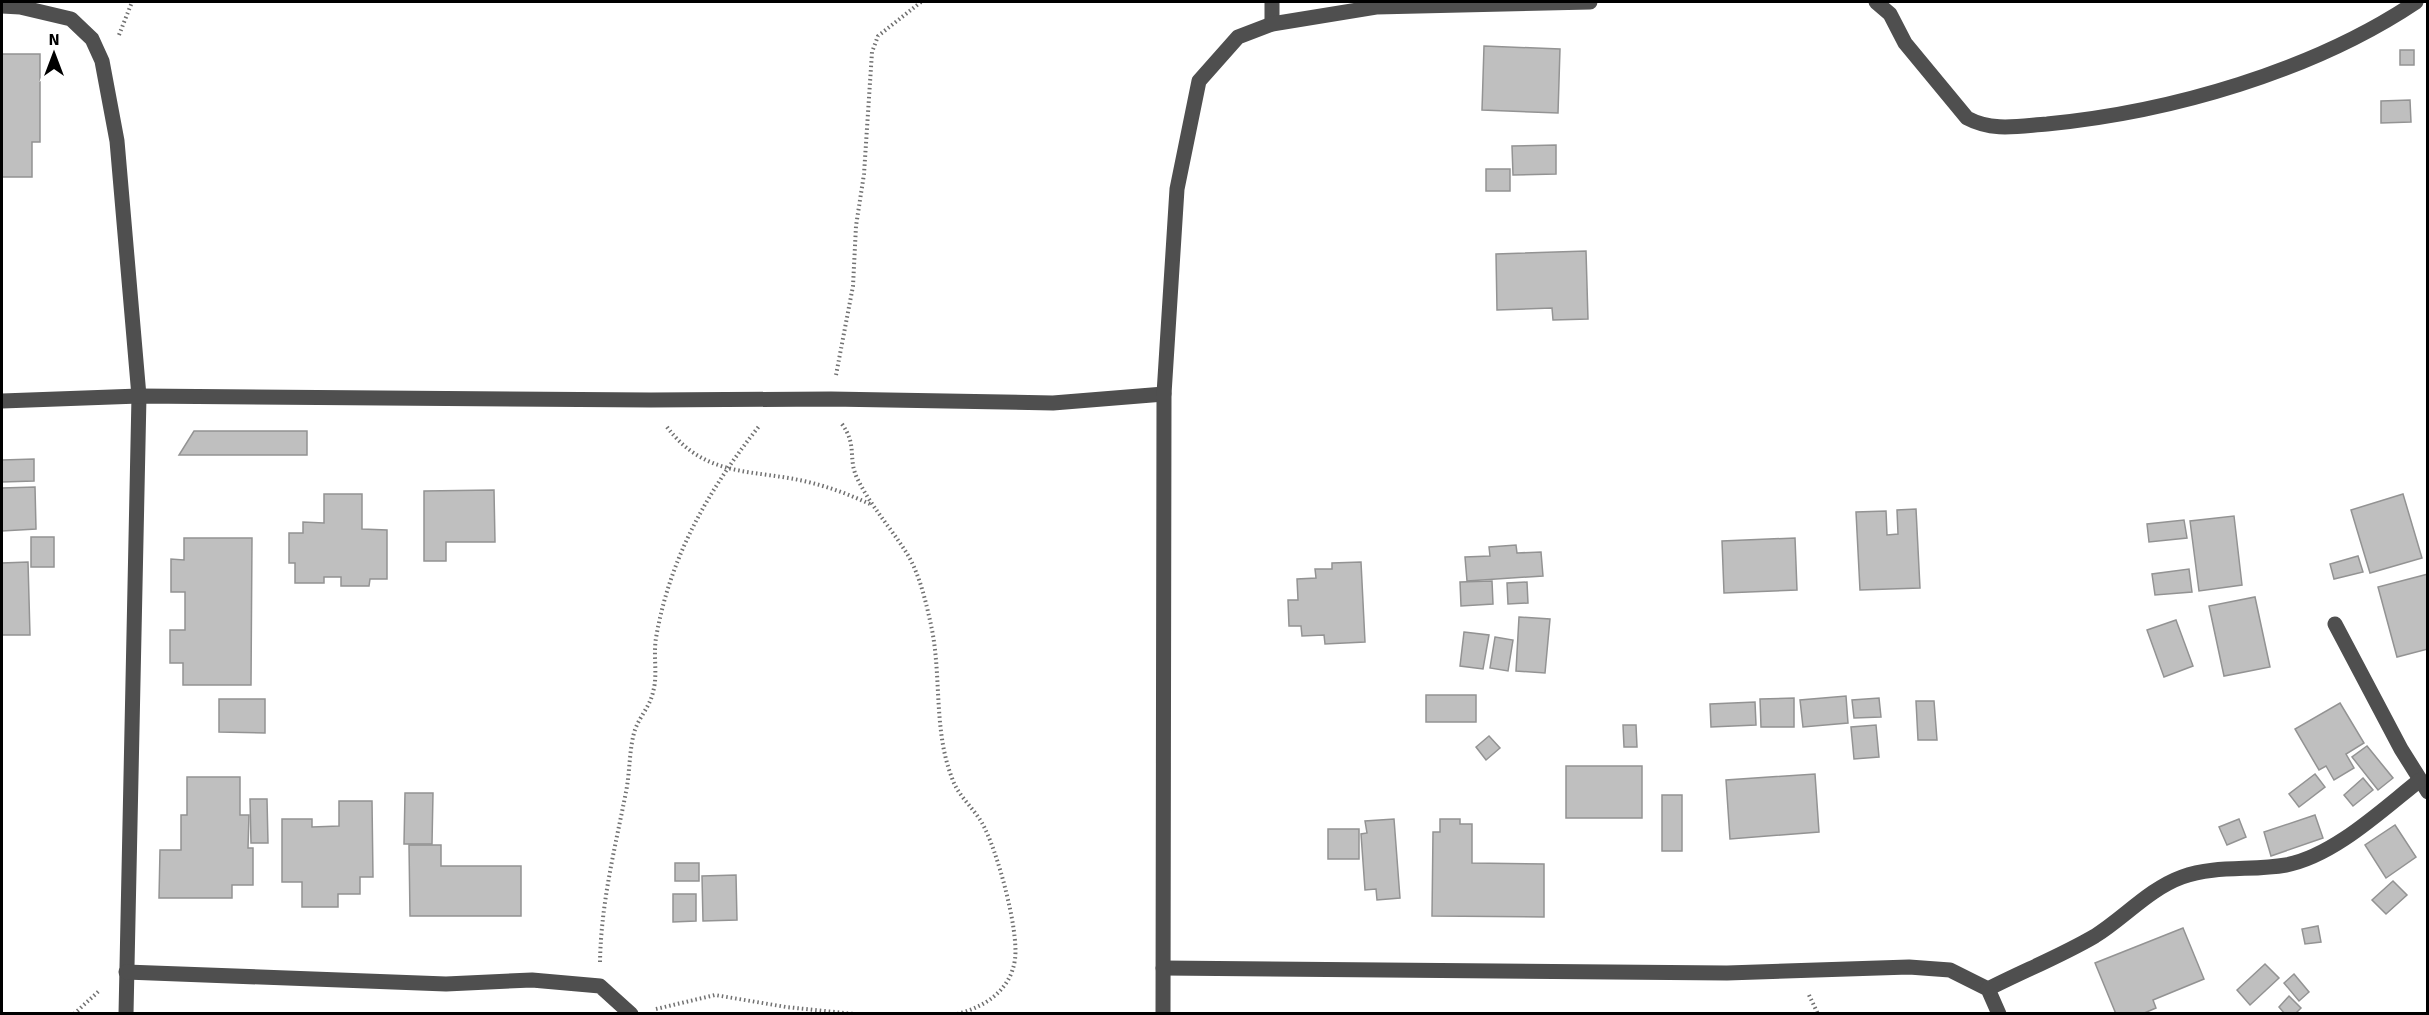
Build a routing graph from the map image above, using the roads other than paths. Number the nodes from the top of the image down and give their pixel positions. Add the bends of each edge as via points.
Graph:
1 (1272, 2) edge
2 (1590, 2) edge
3 (1876, 2) edge
4 (2416, 2) edge
5 (2, 6) edge
6 (1272, 24) junction
7 (1164, 394) junction
8 (139, 396) junction
9 (2, 401) edge
10 (2336, 624) dead end
11 (2424, 786) edge
12 (1163, 968) junction
13 (126, 972) junction
14 (1988, 989) junction
15 (126, 1014) edge
16 (631, 1014) edge
17 (1163, 1014) edge
18 (1999, 1014) edge

1 - 6 street
2 - 6 street via 1376,7
3 - 4 street via 1890,14 1905,43 1967,118 2002,128 2079,121 2187,99 2280,70 2387,21
5 - 8 street via 71,19 92,39 102,61 117,141
6 - 7 street via 1238,37 1199,81 1178,189
7 - 8 street via 1053,404 831,399
7 - 12 street
8 - 9 street
8 - 13 street
10 - 11 street
11 - 14 street via 2304,860 2181,877 2154,892 2096,936
12 - 14 street via 1727,973 1909,967 1950,970
12 - 17 street
13 - 15 street
13 - 16 street via 446,984 532,980 600,986
14 - 18 street

